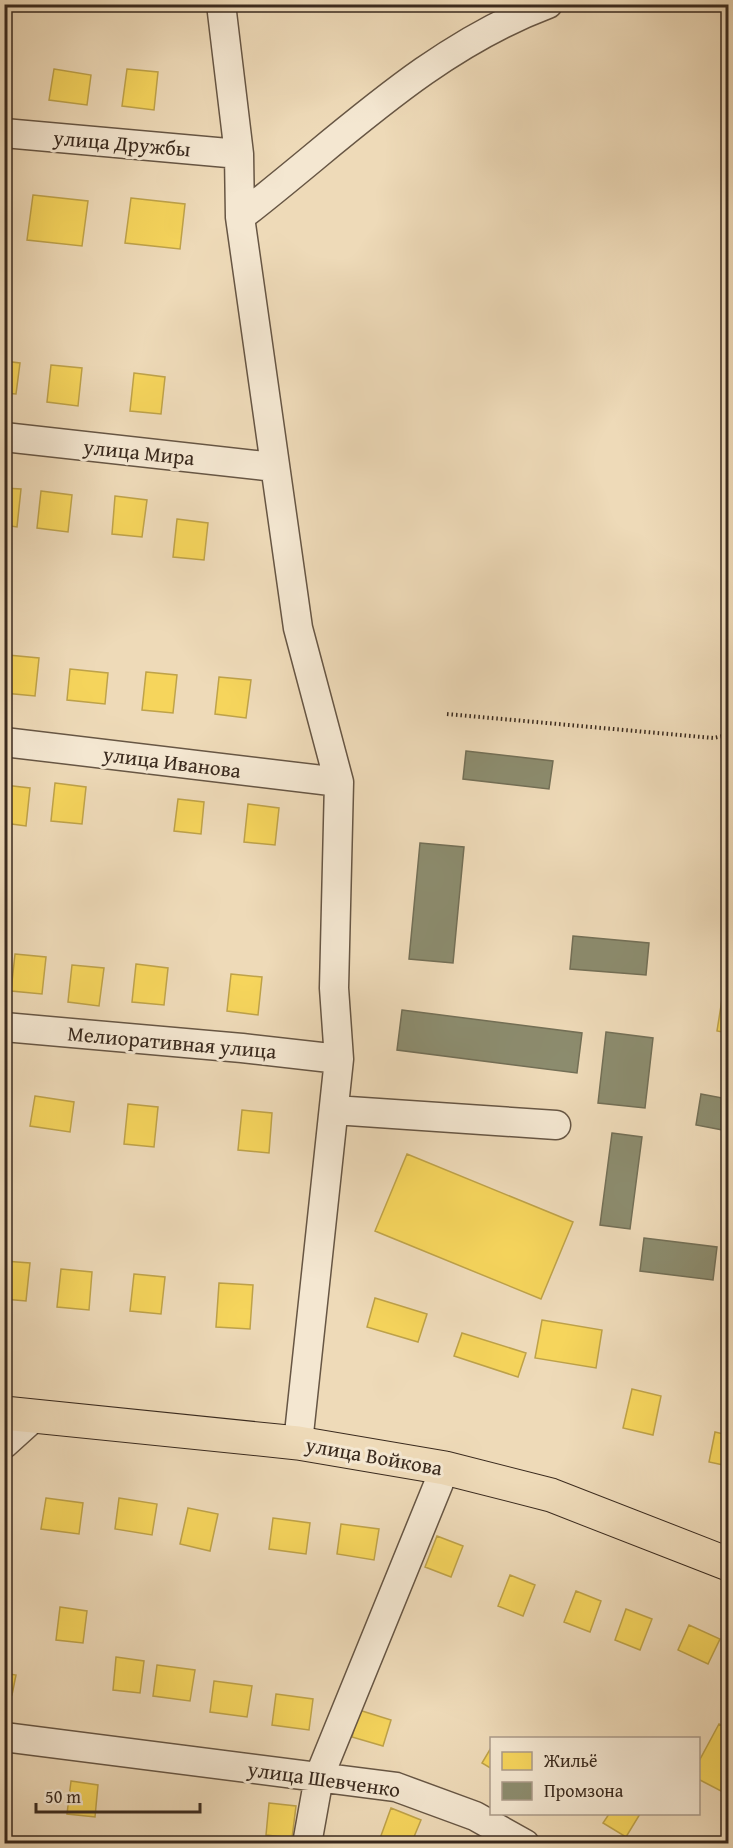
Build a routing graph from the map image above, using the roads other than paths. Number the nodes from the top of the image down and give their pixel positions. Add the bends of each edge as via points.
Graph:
1 (221, 4) edge
2 (548, 4) edge
3 (4, 133) edge
4 (238, 154) junction
5 (240, 217) junction
6 (4, 438) edge
7 (274, 467) junction
8 (4, 742) edge
9 (339, 782) junction
10 (4, 1027) edge
11 (339, 1059) junction
12 (334, 1110) junction
13 (556, 1125) dead end
14 (20, 1414) edge
15 (298, 1443) junction
16 (4, 1444) edge
17 (445, 1468) junction
18 (729, 1564) edge
19 (4, 1737) edge
20 (319, 1777) junction
21 (307, 1844) edge
22 (525, 1844) edge

1 - 4 street
2 - 5 street via 483,33 423,71
3 - 4 street, улица Дружбы
4 - 5 street
5 - 7 street
6 - 7 street, улица Мира
7 - 9 street via 298,628
8 - 9 street, улица Иванова
9 - 11 street via 334,988
10 - 11 street, Мелиоративная улица
11 - 12 street
12 - 13 street
12 - 15 street
14 - 15 main road, улица Войкова
14 - 16 street
15 - 17 main road, улица Войкова
17 - 18 main road, улица Войкова via 551,1495
17 - 20 street
19 - 20 street, улица Шевченко
20 - 21 street
20 - 22 street, улица Шевченко via 396,1787 474,1816

